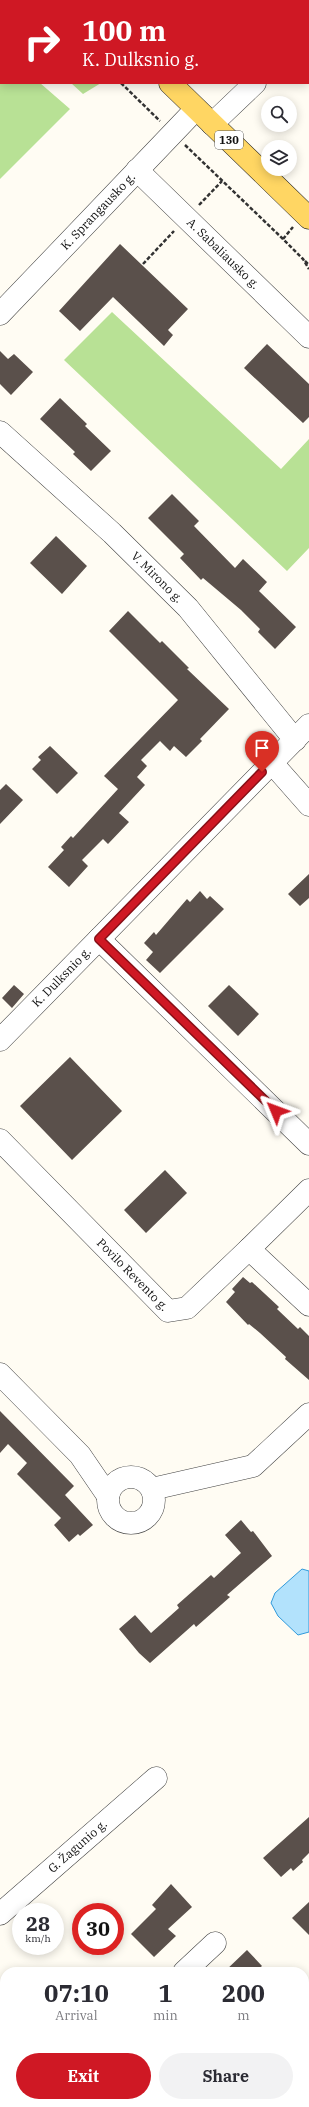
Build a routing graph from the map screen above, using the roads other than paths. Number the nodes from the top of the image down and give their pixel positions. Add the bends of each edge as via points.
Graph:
1 (171, 84) edge
2 (254, 84) edge
3 (196, 108) junction
4 (212, 124) junction
5 (137, 170) junction
6 (309, 218) edge
7 (0, 314) edge
8 (309, 337) edge
9 (0, 432) edge
10 (302, 733) edge
11 (272, 763) junction
12 (309, 805) edge
13 (99, 939) junction
14 (0, 1040) edge
15 (0, 1140) edge
16 (309, 1144) edge
17 (309, 1190) edge
18 (249, 1249) junction
19 (309, 1305) edge
20 (0, 1374) edge
21 (309, 1414) edge
22 (80, 1455) junction
23 (128, 1477) junction
24 (152, 1490) junction
25 (108, 1496) junction
26 (156, 1778) dead end
27 (0, 1914) edge
28 (215, 1943) dead end
29 (189, 1967) edge

1 - 3 main road, 130
2 - 4 street
3 - 4 main road, 130
3 - 5 street, K. Sprangausko g.
4 - 6 main road, 130
5 - 7 street, K. Sprangausko g.
5 - 8 street, A. Sabaliausko g.
9 - 10 street, V. Mirono g. via 112,533 188,608
10 - 11 street, K. Dulksnio g.
11 - 12 street
11 - 13 street, K. Dulksnio g.
13 - 14 street, K. Dulksnio g.
13 - 16 street
15 - 18 street, Povilo Revento g. via 168,1311 187,1308
17 - 18 street
18 - 19 street
20 - 22 street
21 - 24 street via 253,1466
22 - 23 street
22 - 25 street
23 - 24 street via 142,1479
23 - 25 street via 115,1484
24 - 25 street via 155,1504 152,1511 142,1521 135,1523 121,1521 115,1517 108,1504
26 - 27 street, G. Žagunio g.
28 - 29 street

